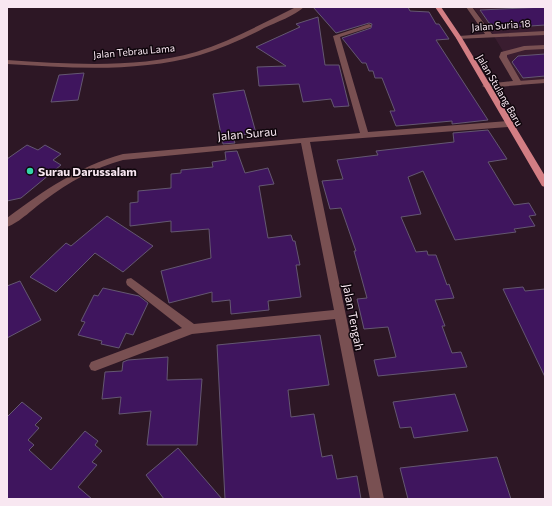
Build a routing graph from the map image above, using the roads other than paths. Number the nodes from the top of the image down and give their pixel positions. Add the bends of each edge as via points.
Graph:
1 (301, 7) edge
2 (438, 7) edge
3 (469, 7) edge
4 (368, 26) dead end
5 (545, 32) edge
6 (490, 36) junction
7 (459, 38) junction
8 (545, 47) edge
9 (7, 62) edge
10 (545, 81) edge
11 (518, 84) junction
12 (486, 86) junction
13 (508, 124) junction
14 (365, 135) junction
15 (305, 140) junction
16 (545, 184) edge
17 (7, 223) edge
18 (131, 282) dead end
19 (340, 314) junction
20 (192, 329) junction
21 (95, 366) dead end
22 (377, 499) edge

1 - 9 street, Jalan Tebrau Lama via 257,29 184,57 76,65
2 - 7 main road, Jalan Stulang Baru
3 - 6 street
4 - 14 street via 336,36
5 - 6 street, Jalan Suria 18
6 - 7 street, Jalan Suria 18
7 - 12 main road, Jalan Stulang Baru
8 - 11 street via 524,48 504,54 503,57
10 - 11 street
11 - 12 street
12 - 13 main road, Jalan Stulang Baru
13 - 14 street, Jalan Surau
13 - 16 main road, Jalan Stulang Baru
14 - 15 street, Jalan Surau
15 - 17 street, Jalan Surau via 130,157 100,163 66,180
15 - 19 street, Jalan Tengah
18 - 20 street
19 - 20 street
19 - 22 street, Jalan Tengah
20 - 21 street

